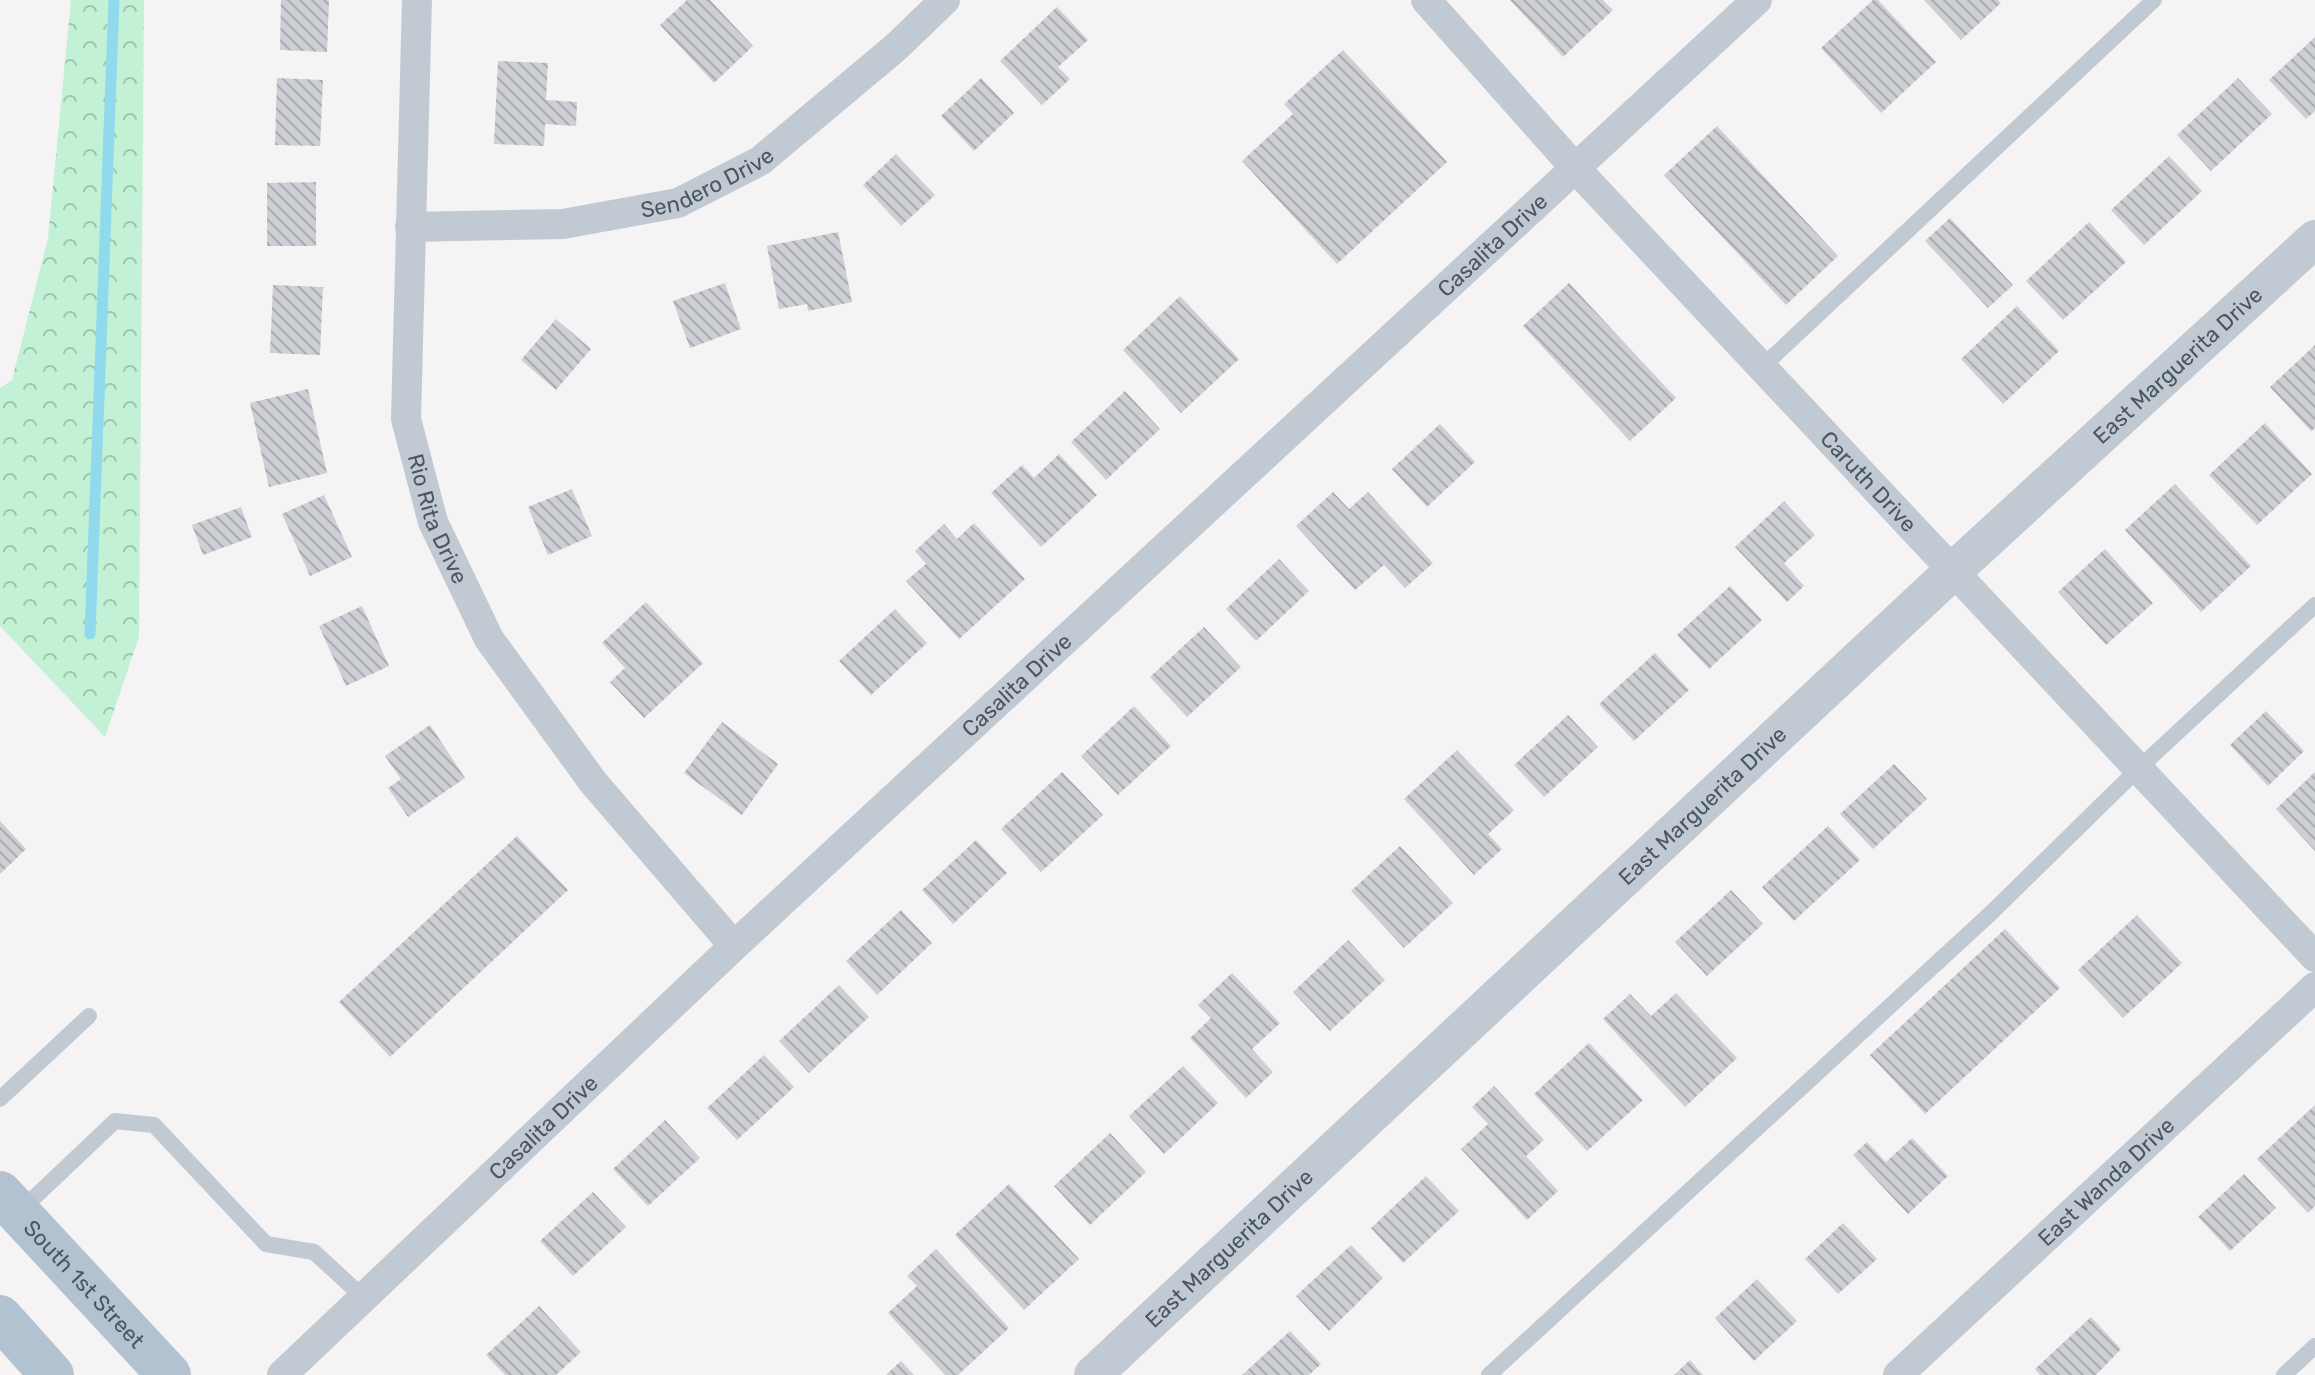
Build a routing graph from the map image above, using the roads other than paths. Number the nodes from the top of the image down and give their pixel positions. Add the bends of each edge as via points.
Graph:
1 (417, 0) edge
2 (945, 0) edge
3 (1426, 0) edge
4 (1757, 0) edge
5 (2154, 0) edge
6 (1576, 169) junction
7 (410, 227) junction
8 (2315, 239) edge
9 (1763, 366) junction
10 (1954, 570) junction
11 (2315, 605) edge
12 (2139, 768) junction
13 (734, 946) junction
14 (2315, 957) edge
15 (2315, 987) edge
16 (89, 1016) dead end
17 (0, 1099) edge
18 (9, 1203) edge
19 (364, 1298) junction
20 (0, 1317) edge
21 (2315, 1346) edge
22 (297, 1370) edge
23 (52, 1375) edge
24 (169, 1375) edge
25 (1093, 1375) edge
26 (1489, 1375) edge
27 (1898, 1375) edge
28 (2284, 1375) edge

1 - 7 street, Rio Rita Drive
2 - 7 street, Sendero Drive via 760,161 678,203 563,224
3 - 6 street, Caruth Drive
4 - 6 street, Casalita Drive
5 - 9 lane
6 - 9 street, Caruth Drive
6 - 13 street, Casalita Drive
7 - 13 street, Rio Rita Drive via 406,419 433,522 489,639 593,782
8 - 10 street, East Marguerita Drive
9 - 10 street, Caruth Drive
10 - 12 street, Caruth Drive
10 - 25 street, East Marguerita Drive
11 - 12 lane
12 - 14 street, Caruth Drive
12 - 26 lane via 1990,914
13 - 19 street, Casalita Drive
15 - 27 street, East Wanda Drive
16 - 17 lane
18 - 19 lane via 115,1121 154,1125 266,1244 314,1252
18 - 24 main road, South 1st Street
19 - 22 street, Casalita Drive
20 - 23 main road
21 - 28 lane

